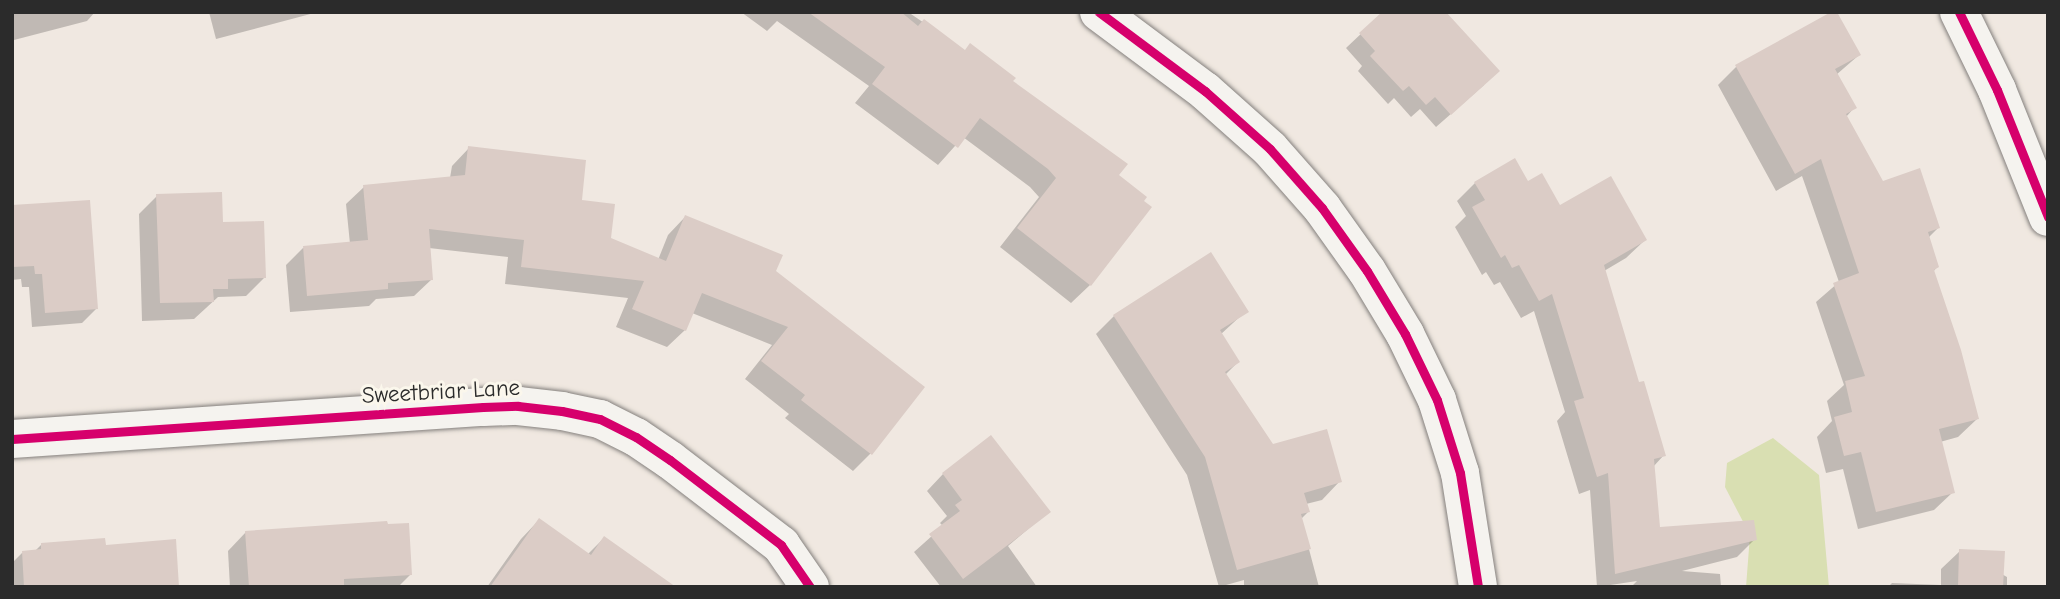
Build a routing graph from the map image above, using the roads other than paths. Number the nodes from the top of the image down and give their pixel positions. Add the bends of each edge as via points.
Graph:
1 (1099, 12) edge
2 (1959, 12) edge
3 (2048, 217) edge
4 (12, 439) edge
5 (810, 587) edge
6 (1478, 587) edge

1 - 6 street via 1205,91 1270,149 1322,208 1367,271 1437,400 1460,473
2 - 3 street via 1997,90
4 - 5 street, Sweetbriar Lane via 518,405 562,411 600,419 670,460 781,545

